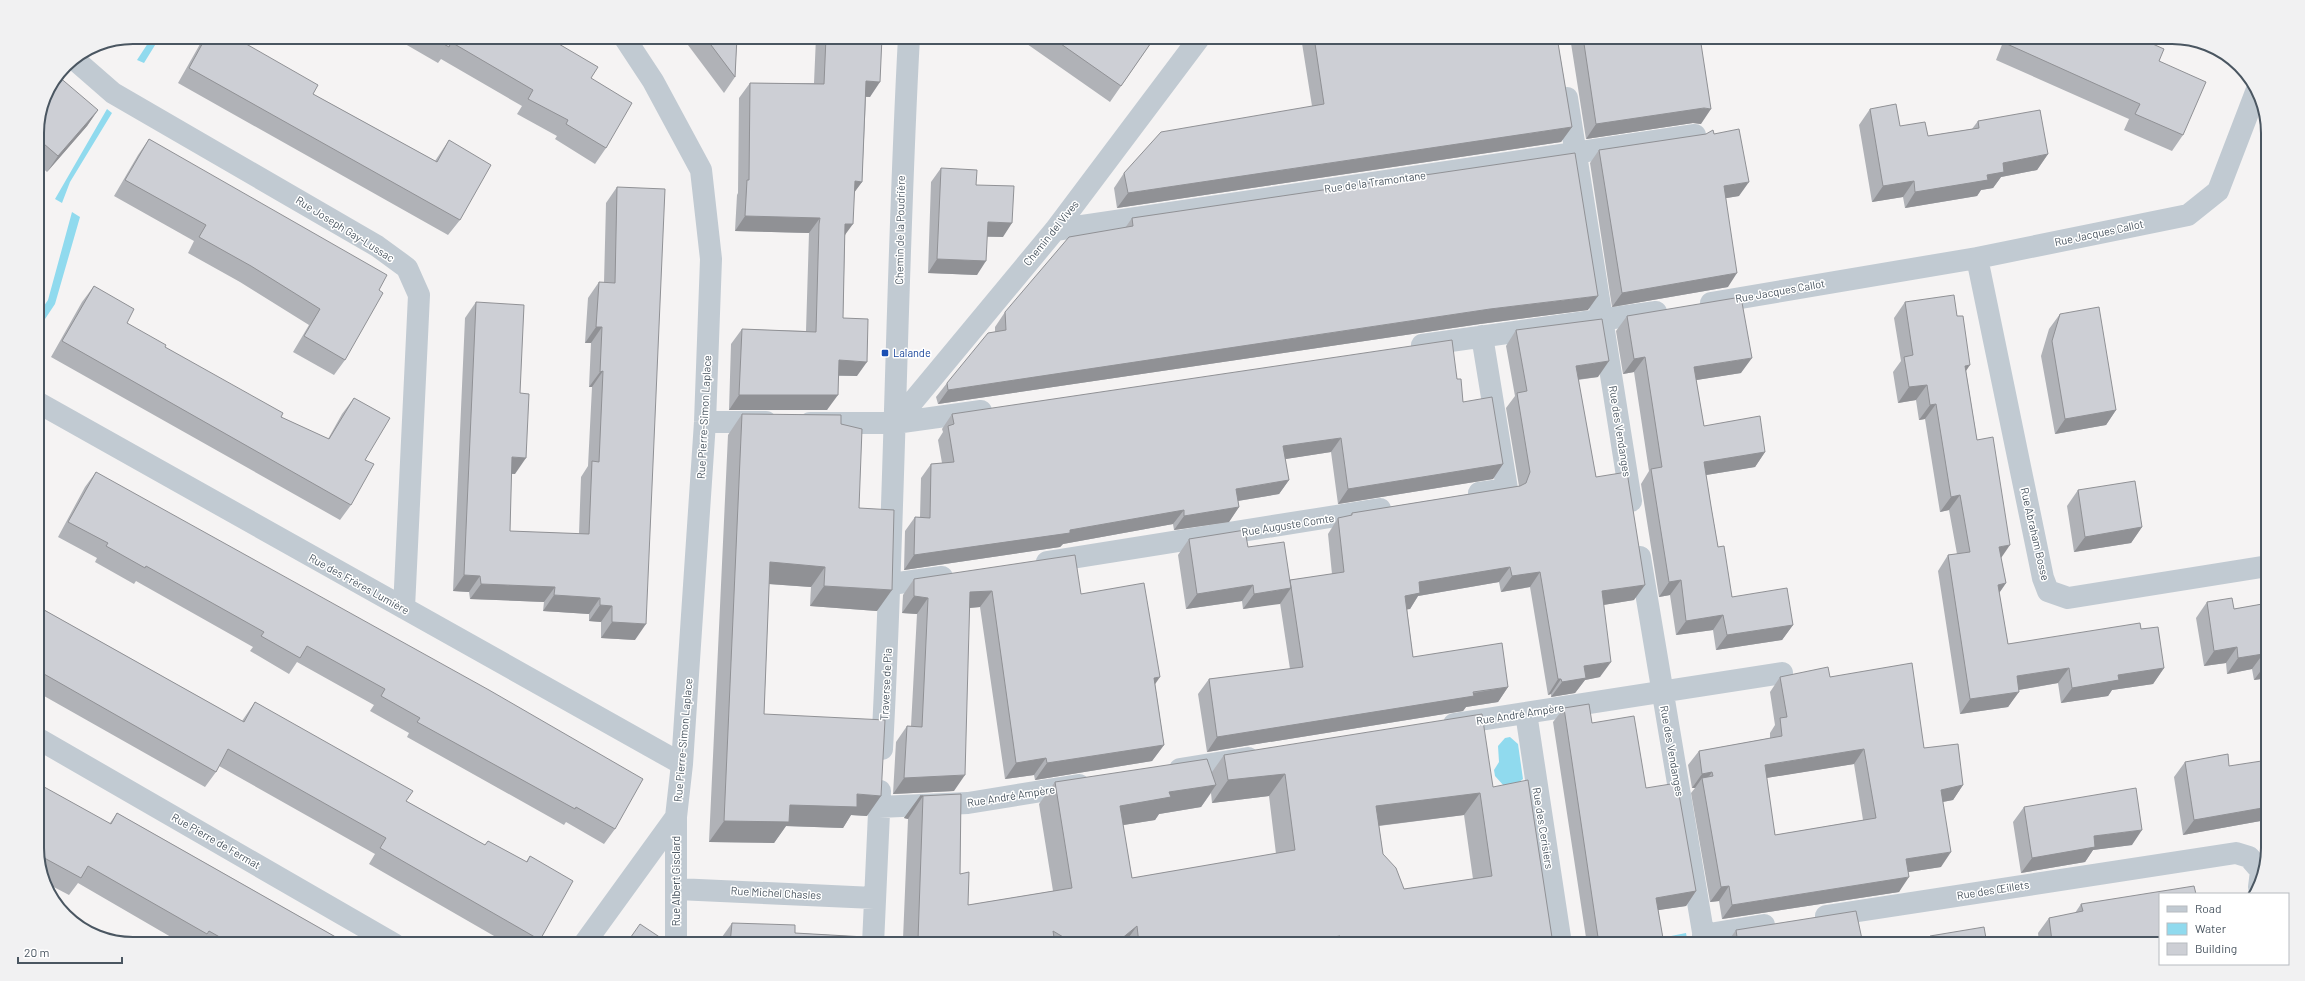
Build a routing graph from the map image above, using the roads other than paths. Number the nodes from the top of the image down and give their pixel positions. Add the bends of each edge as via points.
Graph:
1 (629, 44) edge
2 (909, 44) edge
3 (1195, 44) edge
4 (78, 63) edge
5 (1563, 75) edge
6 (2254, 98) edge
7 (1695, 135) edge
8 (1576, 152) junction
9 (1055, 230) junction
10 (1977, 258) junction
11 (1602, 321) junction
12 (1482, 336) junction
13 (1404, 348) edge
14 (44, 406) edge
15 (997, 408) edge
16 (705, 422) junction
17 (895, 423) junction
18 (1460, 496) edge
19 (1398, 507) edge
20 (1031, 564) edge
21 (2261, 567) edge
22 (961, 574) edge
23 (891, 584) junction
24 (404, 608) junction
25 (1782, 673) dead end
26 (1661, 692) junction
27 (1526, 713) junction
28 (1432, 728) edge
29 (44, 742) edge
30 (1267, 755) edge
31 (682, 764) junction
32 (1157, 773) edge
33 (1102, 782) edge
34 (879, 807) junction
35 (676, 817) junction
36 (2258, 868) edge
37 (677, 889) junction
38 (874, 898) junction
39 (1805, 919) edge
40 (1782, 923) edge
41 (382, 937) edge
42 (589, 937) edge
43 (676, 937) edge
44 (873, 937) edge
45 (1560, 937) edge
46 (1704, 937) edge
47 (1714, 937) edge

1 - 16 street, Rue Pierre-Simon Laplace via 653,81 701,170 711,258
2 - 17 street, Chemin de la Poudrière
3 - 9 street, Chemin del Vives
4 - 24 street, Rue Joseph Gay-Lussac via 114,93 377,246 408,268 420,294
5 - 8 street, Rue des Vendanges
6 - 10 street, Rue Jacques Callot via 2218,191 2188,215
7 - 8 street, Rue de la Tramontane
8 - 9 street, Rue de la Tramontane
8 - 11 street, Rue des Vendanges
9 - 17 street, Chemin del Vives
10 - 11 street, Rue Jacques Callot
10 - 21 street, Rue Abraham Bosse via 2043,578 2048,591 2068,598
11 - 12 street, Rue Jacques Callot
11 - 26 street, Rue des Vendanges
12 - 13 street, Rue Jacques Callot
12 - 18 street via 1507,489
14 - 24 street, Rue des Frères Lumière
15 - 17 street
16 - 17 street
16 - 31 street, Rue Pierre-Simon Laplace
17 - 23 street, Traverse de Pia
19 - 20 street, Rue Auguste Comte
22 - 23 street
23 - 34 street, Traverse de Pia
24 - 31 street, Rue des Frères Lumière
25 - 26 street, Rue André Ampère
26 - 27 street, Rue André Ampère
26 - 46 street, Rue des Vendanges
27 - 28 street, Rue André Ampère
27 - 45 street, Rue des Cerisiers
29 - 41 street, Rue Pierre de Fermat
30 - 32 street
31 - 35 street, Rue Pierre-Simon Laplace
33 - 34 street, Rue André Ampère via 968,803
34 - 38 street, Traverse de Pia
35 - 37 street, Rue Albert Gisclard
35 - 42 street
36 - 39 street, Rue des Œillets via 2249,857 2236,853
37 - 38 street, Rue Michel Chasles
37 - 43 street, Rue Albert Gisclard
38 - 44 street, Traverse de Pia
40 - 47 street

